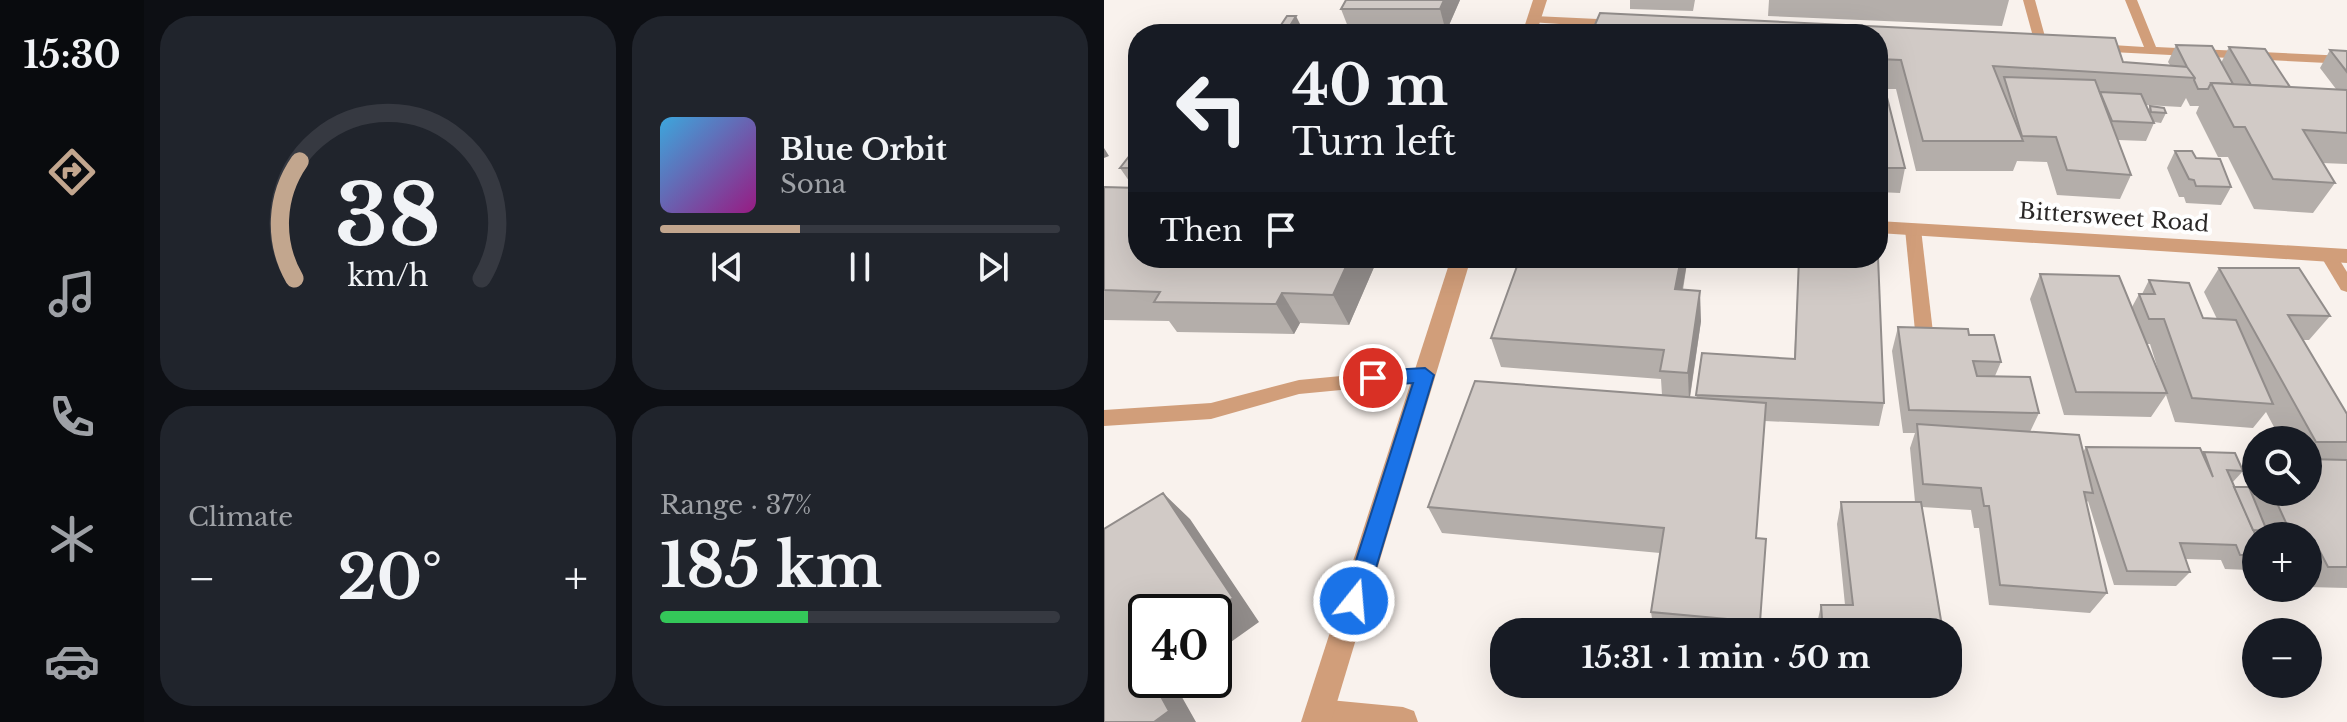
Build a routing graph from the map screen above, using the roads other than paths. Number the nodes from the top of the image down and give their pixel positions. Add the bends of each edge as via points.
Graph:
1 (1540, 0) edge
2 (2029, 0) edge
3 (2131, 0) edge
4 (1533, 24) edge
5 (2026, 43) edge
6 (2041, 44) junction
7 (2055, 45) edge
8 (2084, 47) edge
9 (2152, 52) junction
10 (2347, 60) edge
11 (1888, 228) edge
12 (1913, 229) junction
13 (2338, 255) edge
14 (1458, 268) edge
15 (2347, 286) edge
16 (1925, 341) edge
17 (1425, 375) junction
18 (1104, 418) edge
19 (1318, 718) edge
20 (1403, 722) edge

1 - 4 street
2 - 6 lane
3 - 9 lane
5 - 6 lane
6 - 7 lane
8 - 9 lane via 2115,55
9 - 10 lane
11 - 12 street, Bittersweet Road
12 - 13 street, Bittersweet Road
12 - 16 lane
13 - 15 lane
14 - 17 street
17 - 18 lane via 1299,387 1211,411
17 - 19 street
19 - 20 street

